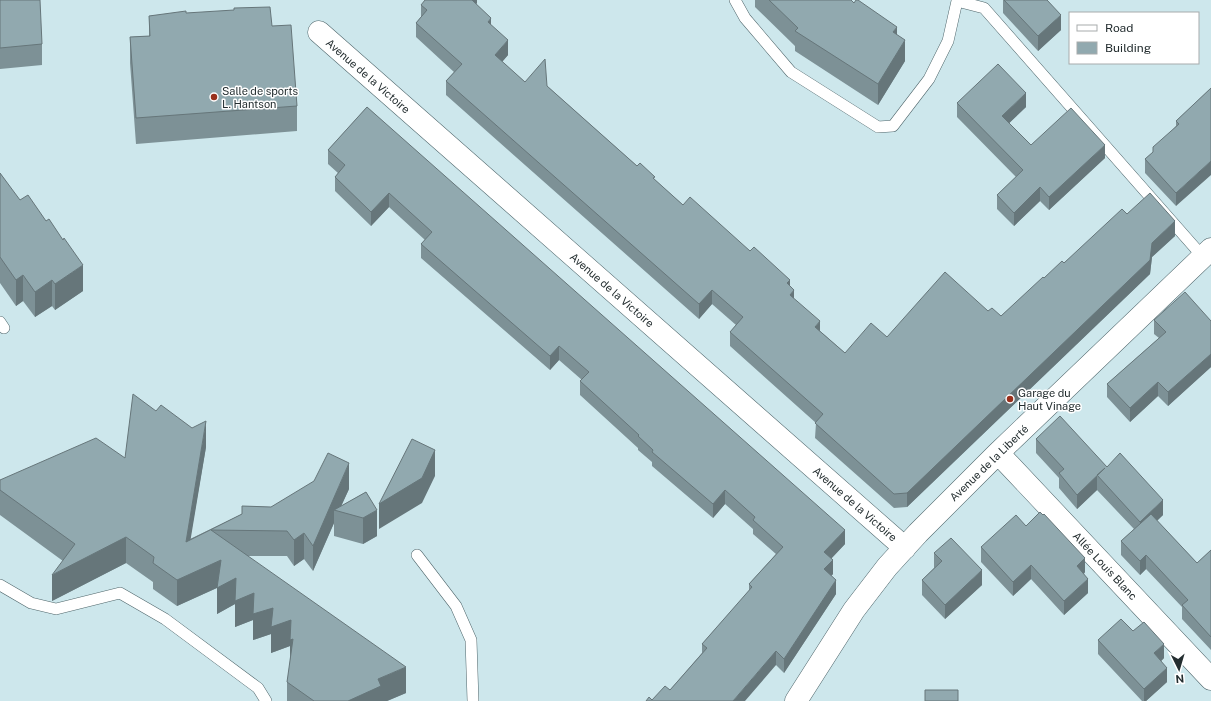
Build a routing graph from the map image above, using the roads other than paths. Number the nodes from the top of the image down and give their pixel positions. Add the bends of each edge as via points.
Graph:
1 (736, 0) edge
2 (319, 32) dead end
3 (1207, 253) edge
4 (998, 453) junction
5 (905, 548) junction
6 (416, 555) dead end
7 (0, 585) edge
8 (1211, 679) edge
9 (266, 701) edge
10 (473, 701) edge
11 (796, 701) edge

1 - 3 lane via 745,18 791,72 878,127 893,126 930,79 948,41 958,1 984,8
2 - 5 street, Avenue de la Victoire
3 - 4 street, Avenue de la Liberté
4 - 5 street, Avenue de la Liberté
4 - 8 street, Allée Louis Blanc
5 - 11 street, Avenue de la Liberté via 854,610
6 - 10 lane via 456,606 471,640
7 - 9 lane via 31,603 56,608 120,593 165,619 258,688

